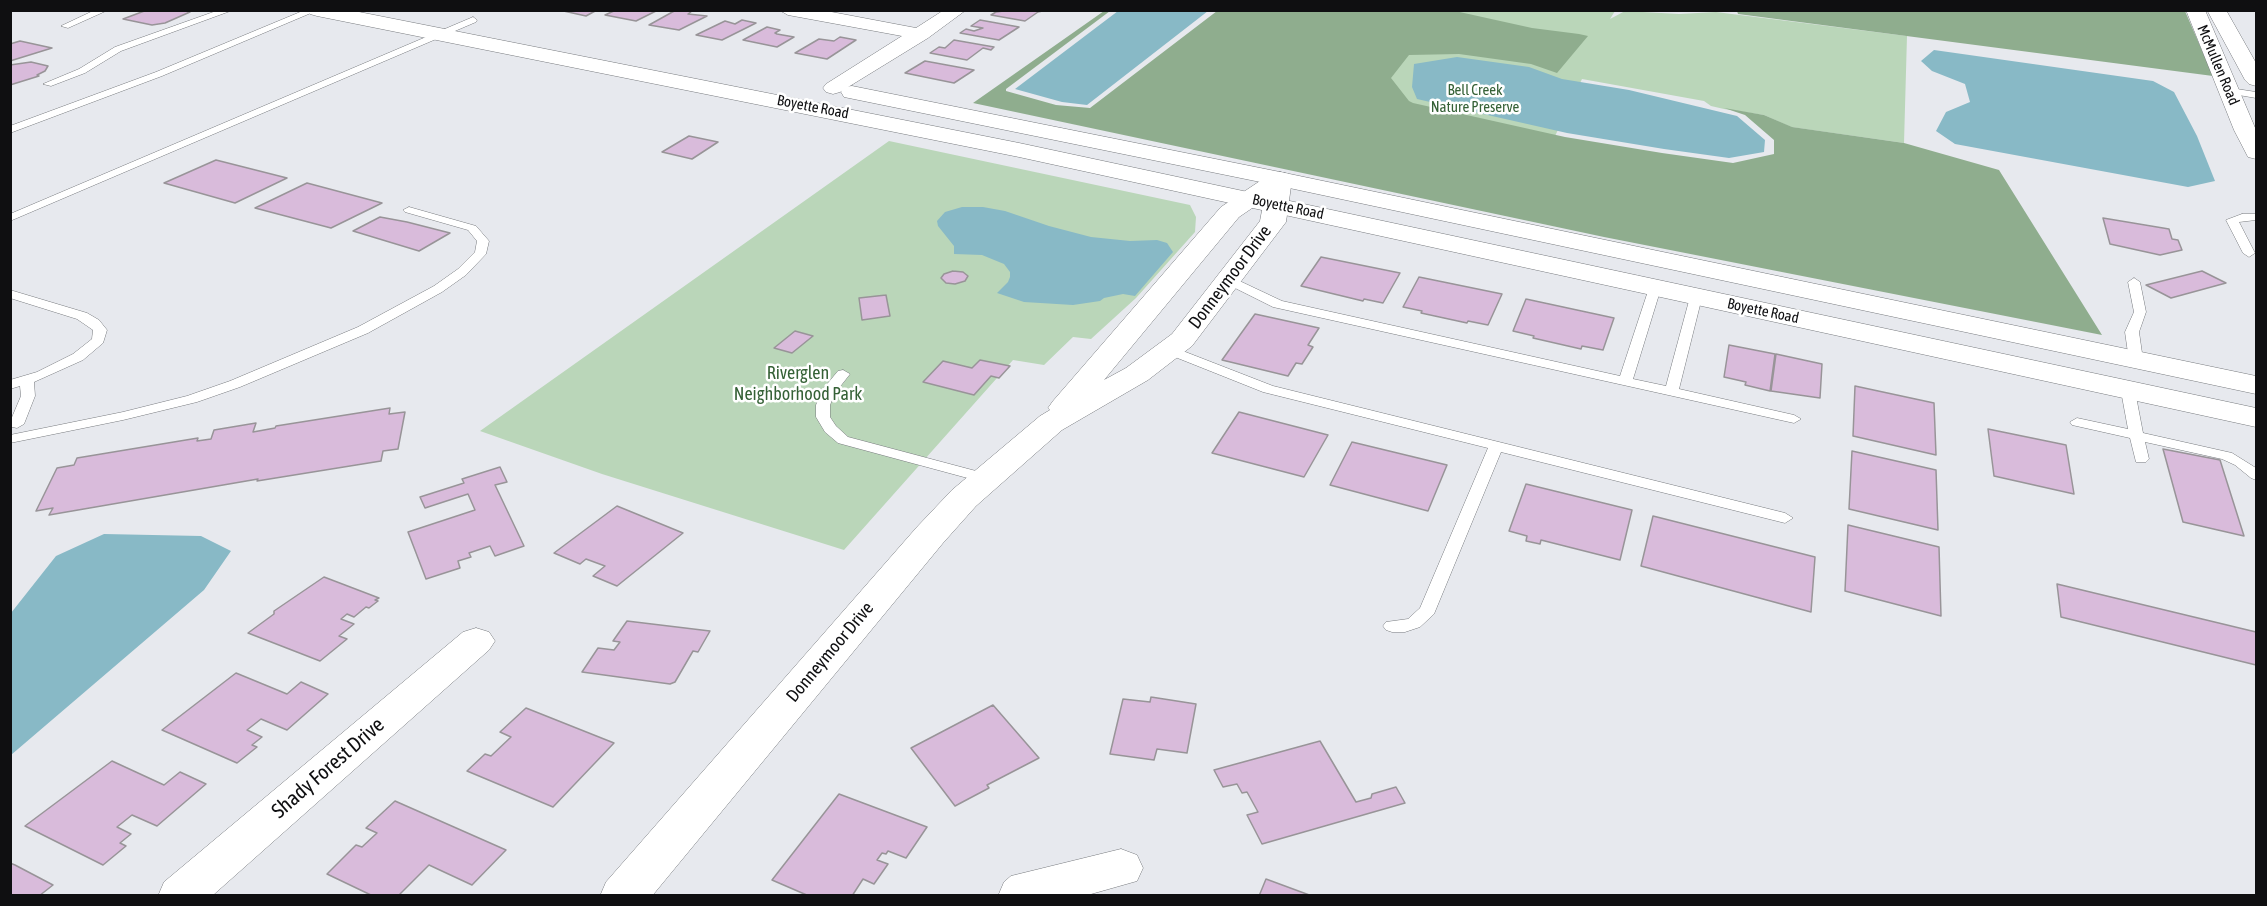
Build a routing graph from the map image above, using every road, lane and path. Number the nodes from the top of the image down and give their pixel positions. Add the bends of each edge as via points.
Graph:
1 (104, 10) edge
2 (229, 10) edge
3 (315, 10) edge
4 (788, 10) edge
5 (957, 10) edge
6 (2194, 10) edge
7 (2216, 10) edge
8 (441, 24) junction
9 (496, 25) dead end
10 (65, 26) dead end
11 (921, 34) junction
12 (661, 56) dead end
13 (707, 65) dead end
14 (2256, 80) edge
15 (48, 84) dead end
16 (810, 84) dead end
17 (833, 88) junction
18 (2230, 91) junction
19 (2256, 95) edge
20 (10, 130) edge
21 (2256, 152) edge
22 (1268, 194) junction
23 (409, 210) dead end
24 (2256, 217) edge
25 (10, 218) edge
26 (2248, 253) dead end
27 (1228, 280) junction
28 (2133, 282) dead end
29 (1655, 288) junction
30 (10, 294) edge
31 (1696, 297) junction
32 (1170, 350) junction
33 (2136, 360) junction
34 (843, 374) dead end
35 (27, 381) junction
36 (1625, 381) junction
37 (10, 385) edge
38 (2256, 385) edge
39 (1672, 391) junction
40 (2128, 391) junction
41 (2256, 418) edge
42 (1794, 419) dead end
43 (2077, 422) dead end
44 (1051, 423) junction
45 (17, 424) dead end
46 (2136, 435) junction
47 (10, 439) edge
48 (1496, 446) junction
49 (2141, 459) dead end
50 (2256, 475) edge
51 (986, 478) junction
52 (1785, 518) dead end
53 (1392, 626) dead end
54 (476, 641) dead end
55 (1121, 868) dead end
56 (180, 896) edge
57 (623, 896) edge
58 (1020, 896) edge

1 - 10 lane
2 - 15 lane via 111,52 82,71
3 - 8 main road, Boyette Road
3 - 20 lane
4 - 11 street
5 - 11 street
6 - 18 main road, McMullen Road
7 - 14 main road, McMullen Road
8 - 9 main road, Boyette Road via 473,20
8 - 22 main road, Boyette Road via 812,107
8 - 25 lane
11 - 17 street
12 - 13 main road
16 - 17 main road, Boyette Road
17 - 22 main road, Boyette Road
18 - 19 lane
18 - 21 main road, McMullen Road
22 - 27 main road, Donneymoor Drive via 1273,222
22 - 29 main road, Boyette Road
22 - 33 main road, Boyette Road
22 - 44 main road, Donneymoor Drive via 1230,212
23 - 47 lane via 472,228 483,241 480,254 438,289 363,330 235,384 123,416
24 - 26 lane via 2232,220
27 - 32 main road, Donneymoor Drive via 1199,320
27 - 36 lane via 1278,304
28 - 33 lane via 2140,312 2132,332
29 - 31 main road, Boyette Road
29 - 36 lane
30 - 35 lane via 82,316 100,330 98,340 87,350
31 - 39 lane
31 - 40 main road, Boyette Road
32 - 44 main road, Donneymoor Drive via 1137,374
32 - 48 lane via 1268,389
33 - 38 main road, Boyette Road
34 - 51 lane via 823,405 830,429 843,440
35 - 37 lane
35 - 45 lane via 28,396
36 - 39 lane
39 - 42 lane
40 - 41 main road, Boyette Road
40 - 46 lane
43 - 46 lane
44 - 51 main road, Donneymoor Drive
46 - 49 lane
46 - 50 lane via 2227,456
48 - 52 lane
48 - 53 lane via 1428,610 1414,623
51 - 57 main road, Donneymoor Drive via 930,535
54 - 56 street, Shady Forest Drive
55 - 58 street via 1027,890

